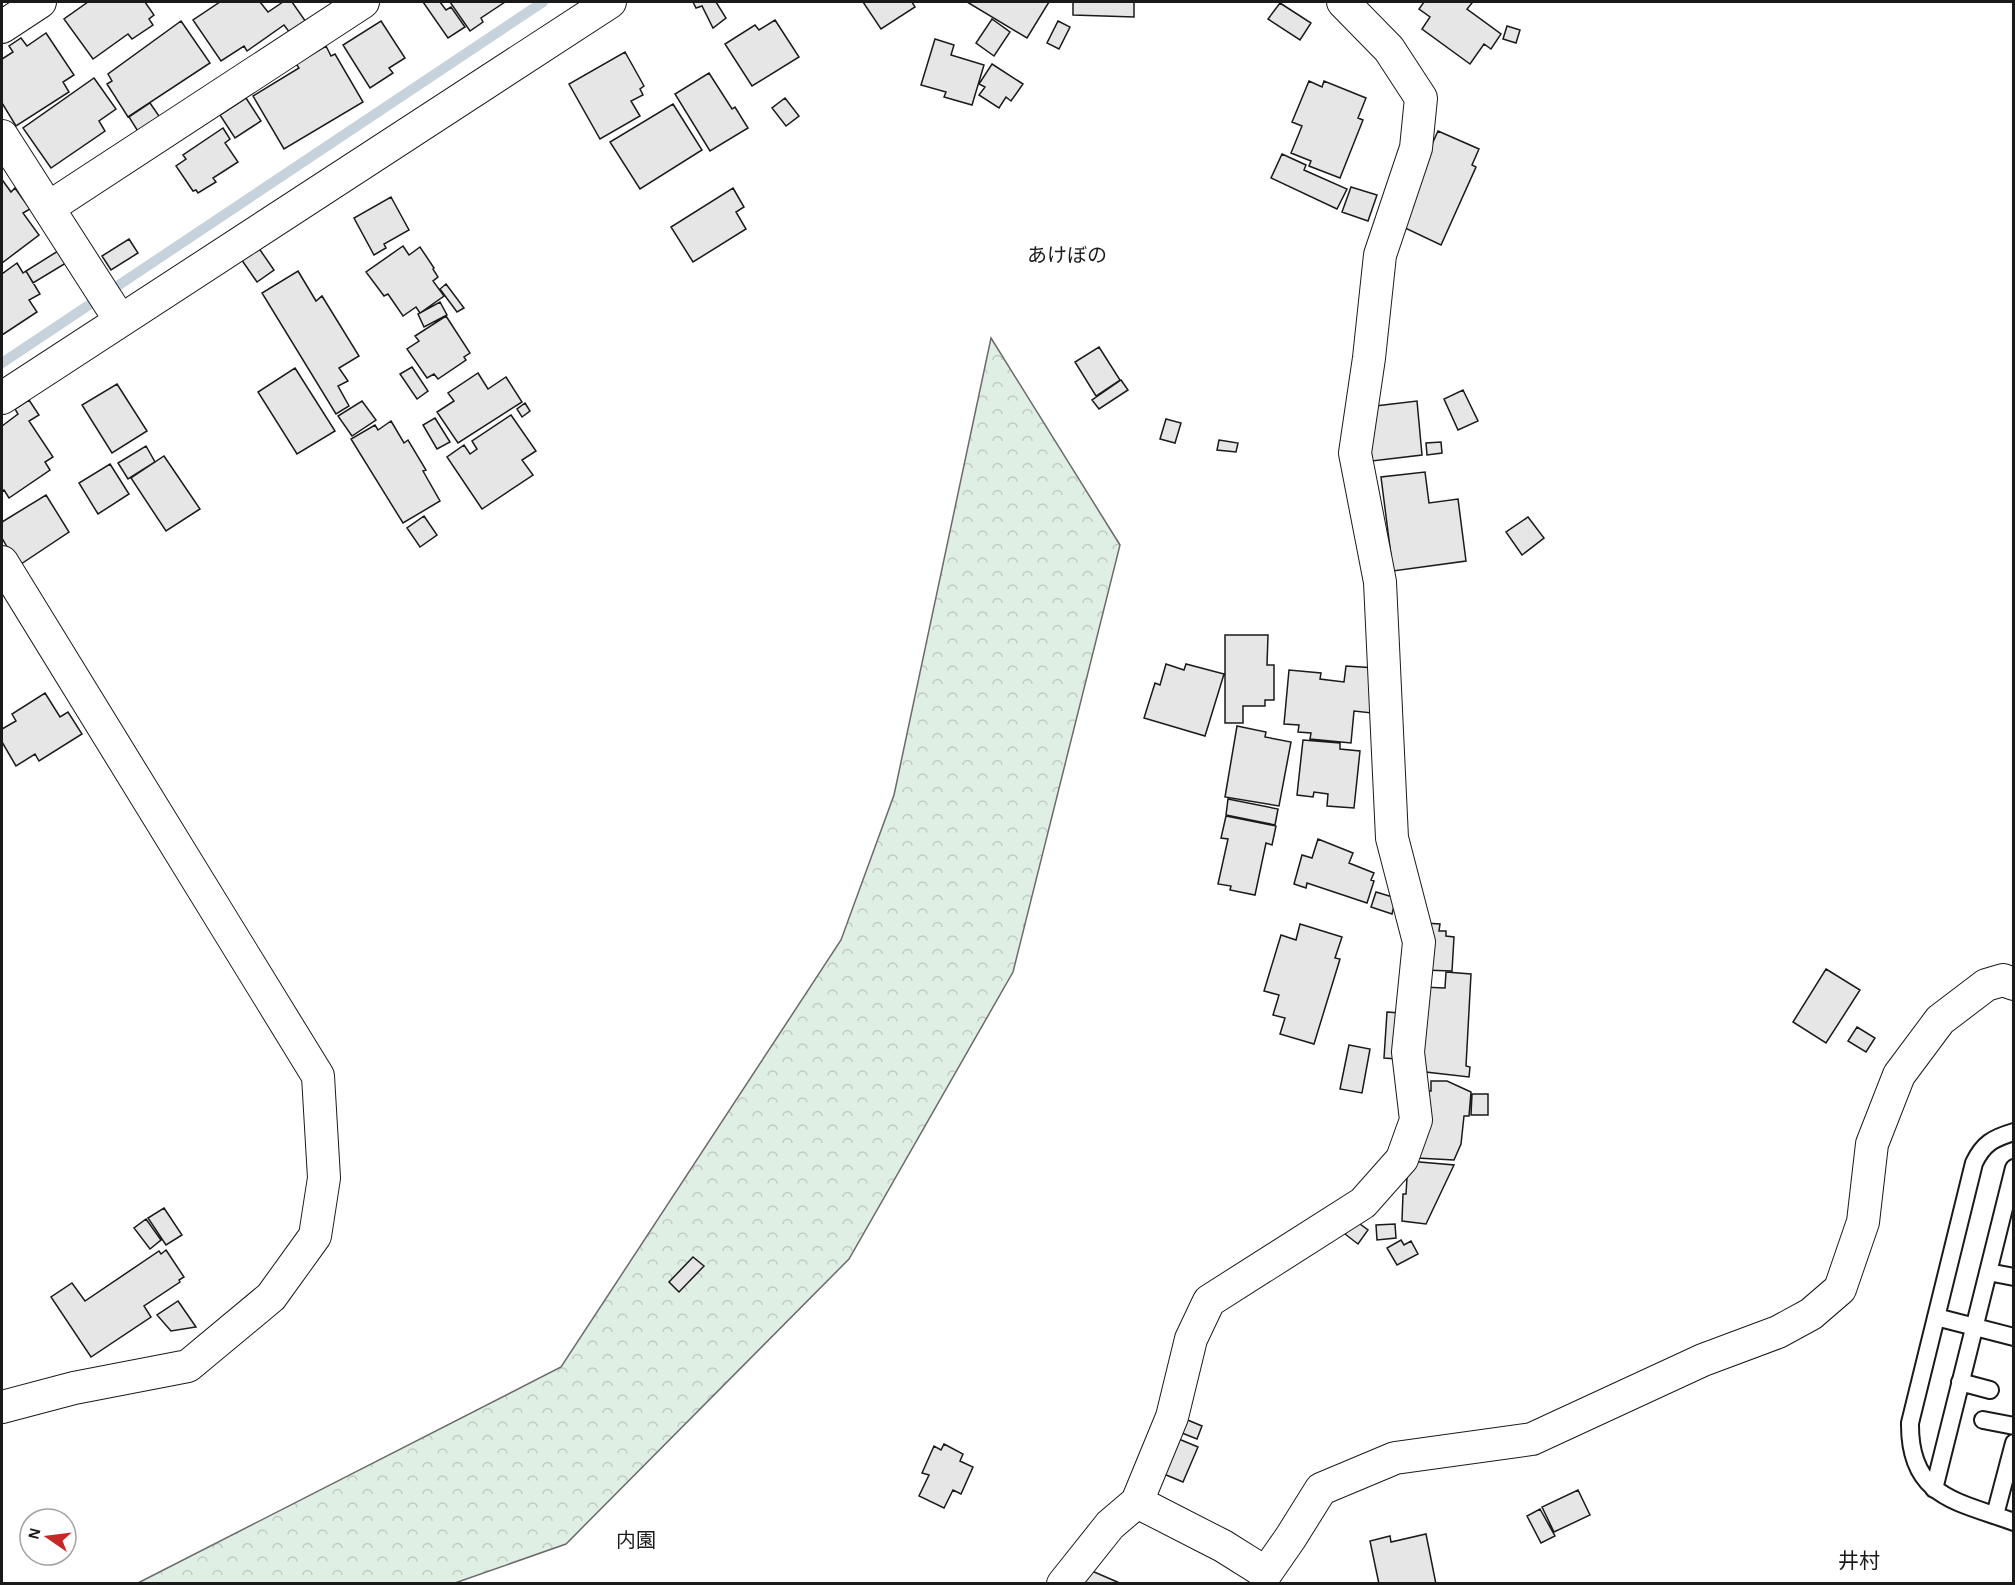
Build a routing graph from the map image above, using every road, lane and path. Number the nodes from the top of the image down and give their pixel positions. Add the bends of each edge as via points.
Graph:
1 (40, 2) edge
2 (363, 2) edge
3 (610, 2) edge
4 (1343, 2) edge
5 (2, 27) edge
6 (2, 136) edge
7 (48, 208) junction
8 (111, 305) junction
9 (2, 398) edge
10 (2, 562) edge
11 (2013, 984) edge
12 (2013, 1132) edge
13 (2013, 1168) edge
14 (1988, 1272) junction
15 (2013, 1277) edge
16 (1936, 1317) junction
17 (1974, 1327) junction
18 (2013, 1338) edge
19 (1960, 1382) junction
20 (1990, 1389) dead end
21 (2, 1407) edge
22 (1983, 1420) dead end
23 (2013, 1426) edge
24 (2013, 1443) edge
25 (1934, 1489) junction
26 (1137, 1502) junction
27 (1995, 1515) junction
28 (2013, 1522) edge
29 (1063, 1584) edge

1 - 5 street
2 - 7 street
3 - 8 street
4 - 26 street via 1389,49 1421,98 1416,148 1380,255 1355,453 1380,582 1392,838 1419,942 1408,1052 1416,1120 1402,1159 1363,1203 1209,1301 1191,1339 1172,1417
6 - 7 street
7 - 8 street
8 - 9 street
10 - 21 street via 318,1076 324,1178 315,1236 271,1297 188,1366 74,1388
11 - 26 street via 2003,980 1986,985 1940,1020 1899,1075 1872,1144 1863,1222 1840,1289 1810,1314 1778,1332 1703,1360 1532,1439 1395,1458 1321,1488 1266,1573
12 - 16 lane via 1986,1144 1974,1163
13 - 14 lane
14 - 15 lane
14 - 17 lane
16 - 17 lane
16 - 25 lane via 1910,1424 1911,1452
17 - 18 lane
17 - 19 lane
19 - 20 lane
19 - 25 lane
22 - 23 lane
24 - 27 lane
25 - 27 lane via 1946,1498
26 - 29 street via 1110,1525
27 - 28 lane

